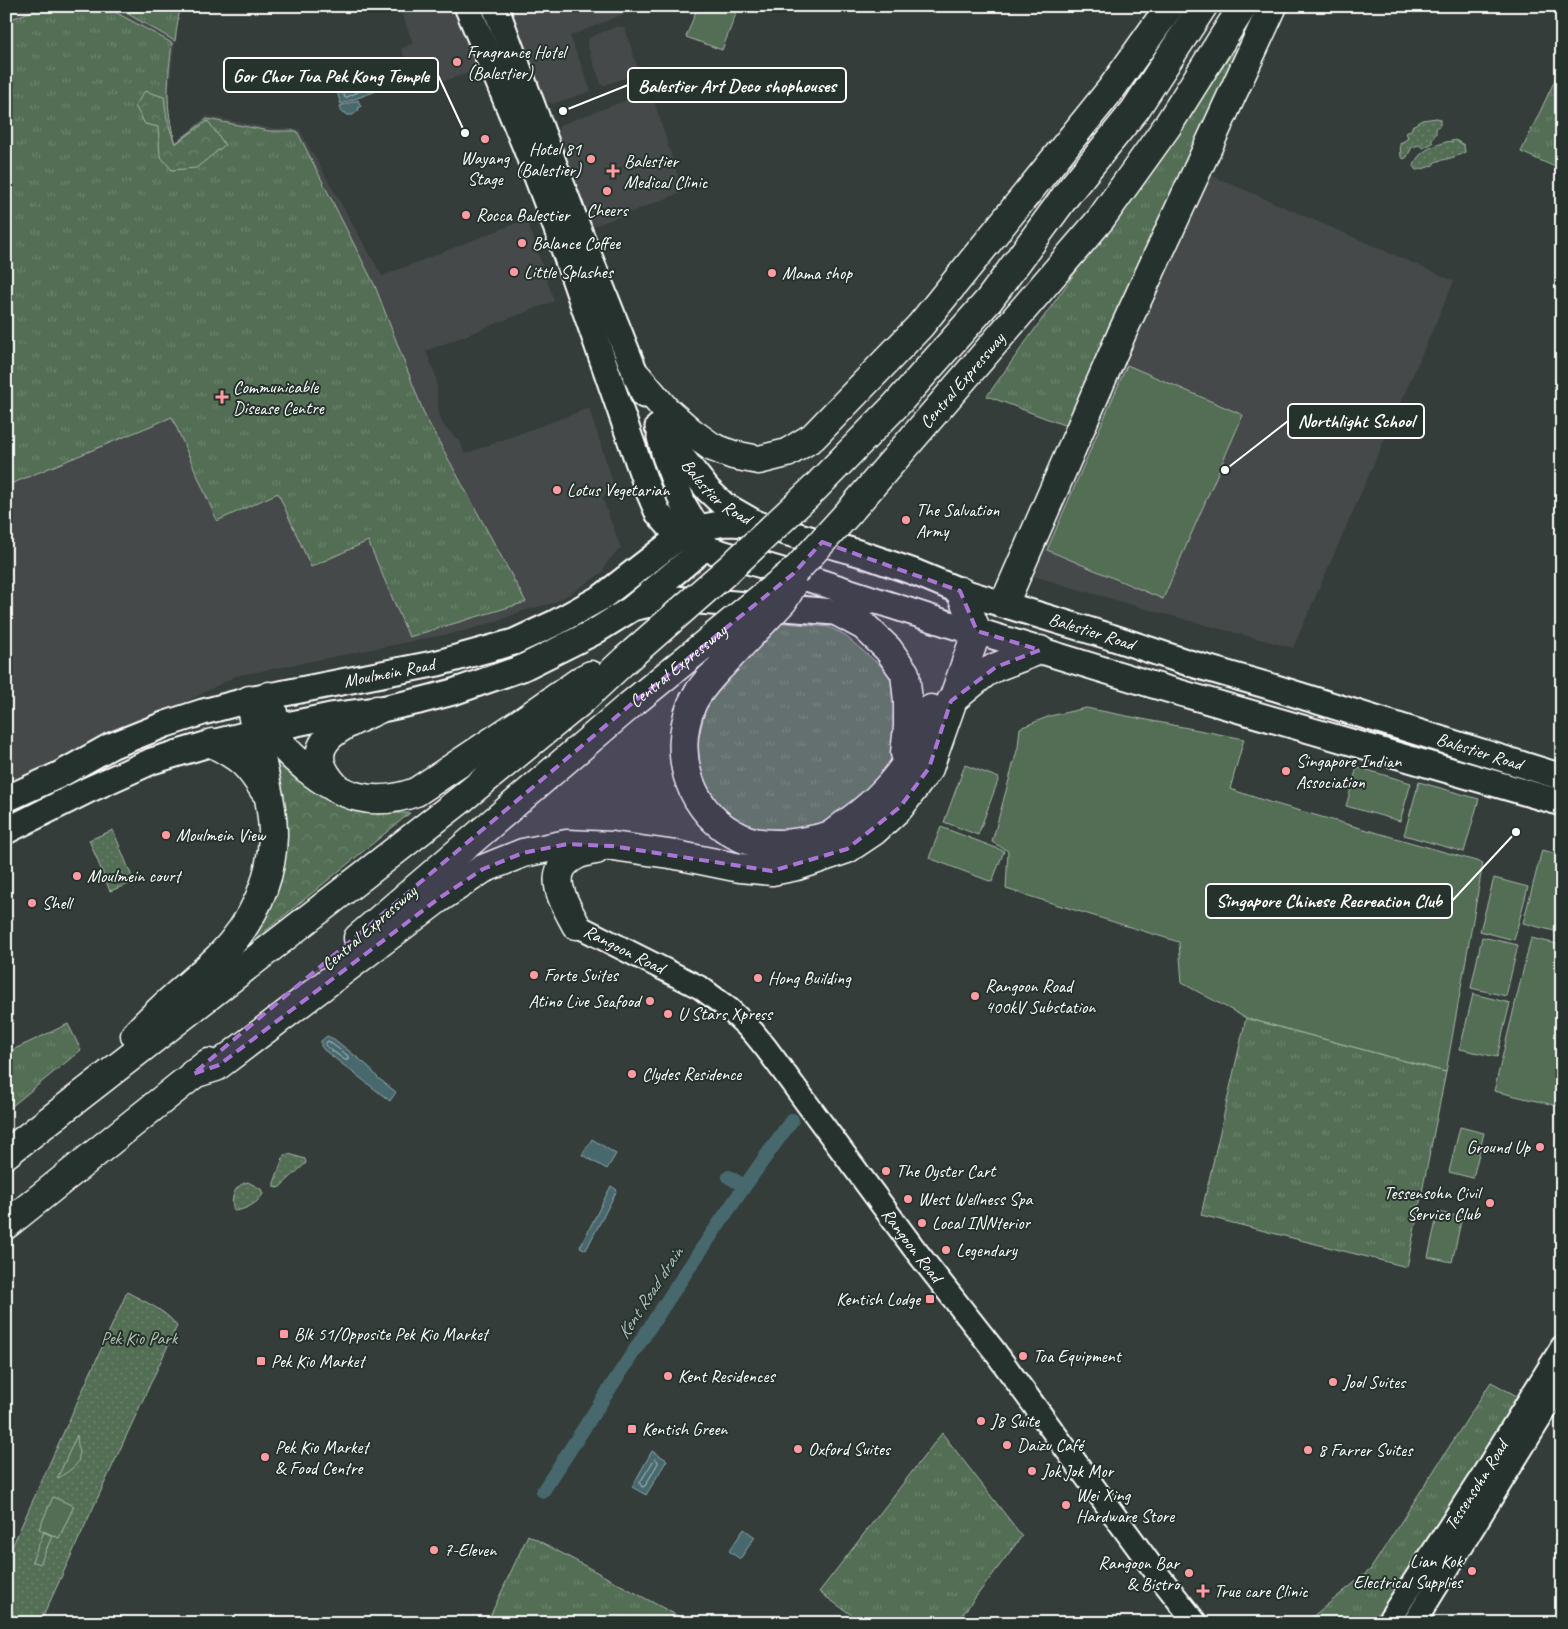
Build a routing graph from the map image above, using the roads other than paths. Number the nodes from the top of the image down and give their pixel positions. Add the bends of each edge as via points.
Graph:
1 (467, 6) edge
2 (495, 6) edge
3 (1170, 6) edge
4 (1203, 6) edge
5 (1243, 6) edge
6 (1274, 6) edge
7 (641, 386) junction
8 (620, 411) junction
9 (658, 427) junction
10 (758, 524) junction
11 (694, 538) junction
12 (798, 568) junction
13 (960, 591) junction
14 (1004, 604) junction
15 (631, 609) junction
16 (840, 613) junction
17 (919, 614) junction
18 (968, 629) junction
19 (1040, 650) junction
20 (625, 660) junction
21 (259, 698) junction
22 (951, 701) junction
23 (377, 710) junction
24 (267, 730) junction
25 (212, 743) junction
26 (904, 767) junction
27 (1562, 777) edge
28 (340, 791) junction
29 (6, 799) edge
30 (270, 800) junction
31 (1562, 803) edge
32 (6, 831) edge
33 (612, 846) junction
34 (576, 926) joint
35 (123, 1063) junction
36 (194, 1074) junction
37 (6, 1154) edge
38 (6, 1225) edge
39 (1562, 1347) edge
40 (1562, 1383) edge
41 (1196, 1623) edge
42 (1387, 1623) edge
43 (1414, 1623) edge

1 - 8 main road via 558,232
2 - 7 main road, Balestier Road
3 - 7 highway via 1112,88 920,326 813,437 788,453 759,460 733,455 712,447 691,432
4 - 20 highway, Central Expressway, bridge via 1135,110 1067,194 989,300 896,405 814,489
5 - 12 highway, Central Expressway, bridge via 1168,125 1100,220
6 - 14 highway via 1122,333
7 - 8 main road via 636,406
7 - 9 main road, Balestier Road
8 - 11 main road via 658,513
9 - 10 main road, Balestier Road via 708,490 724,505
9 - 11 main road, Balestier Road
10 - 11 main road, Moulmein Road via 726,524
10 - 13 main road, Balestier Road via 862,554
11 - 15 main road, Moulmein Road
11 - 17 main road, Balestier Road
11 - 21 main road, Moulmein Road via 602,597 514,642 438,663
12 - 26 highway, bridge via 783,601 705,683 692,704 684,733 683,762 698,801 716,822 743,839 786,844 830,835 859,815 886,790
12 - 36 highway, Central Expressway, bridge via 629,706 283,1002
13 - 14 main road, Balestier Road
13 - 18 highway
14 - 27 main road, Balestier Road
15 - 16 main road via 674,599
15 - 23 main road, Moulmein Road via 594,632 522,668 453,692
16 - 17 main road
16 - 26 highway via 864,626 888,649 905,673 908,727
17 - 18 main road, Balestier Road
18 - 19 main road, Balestier Road
18 - 22 highway
18 - 26 highway via 950,658 919,739
19 - 22 highway via 985,673
19 - 31 main road, Balestier Road
20 - 28 highway via 583,679 416,792 379,800
20 - 35 highway, Central Expressway via 579,703 459,801
21 - 24 highway
21 - 29 main road, Moulmein Road via 144,732
22 - 33 highway via 929,768 900,807 848,849 772,871
23 - 24 main road, Moulmein Road
23 - 28 highway via 339,728 323,742 319,751 322,768
24 - 25 main road, Moulmein Road
24 - 28 highway via 312,773
24 - 30 highway
25 - 30 highway via 248,766
25 - 32 main road, Moulmein Road via 152,761
30 - 35 highway via 273,835 268,872 259,903 219,956 136,1034
33 - 34 highway via 578,854 563,864 558,879 560,895
33 - 36 highway via 567,844 523,853 483,869 398,928 216,1067
34 - 41 street, Rangoon Road via 701,988 753,1032
35 - 37 highway, Central Expressway
36 - 38 highway, Central Expressway
39 - 42 street, Tessensohn Road
40 - 43 street, Tessensohn Road

